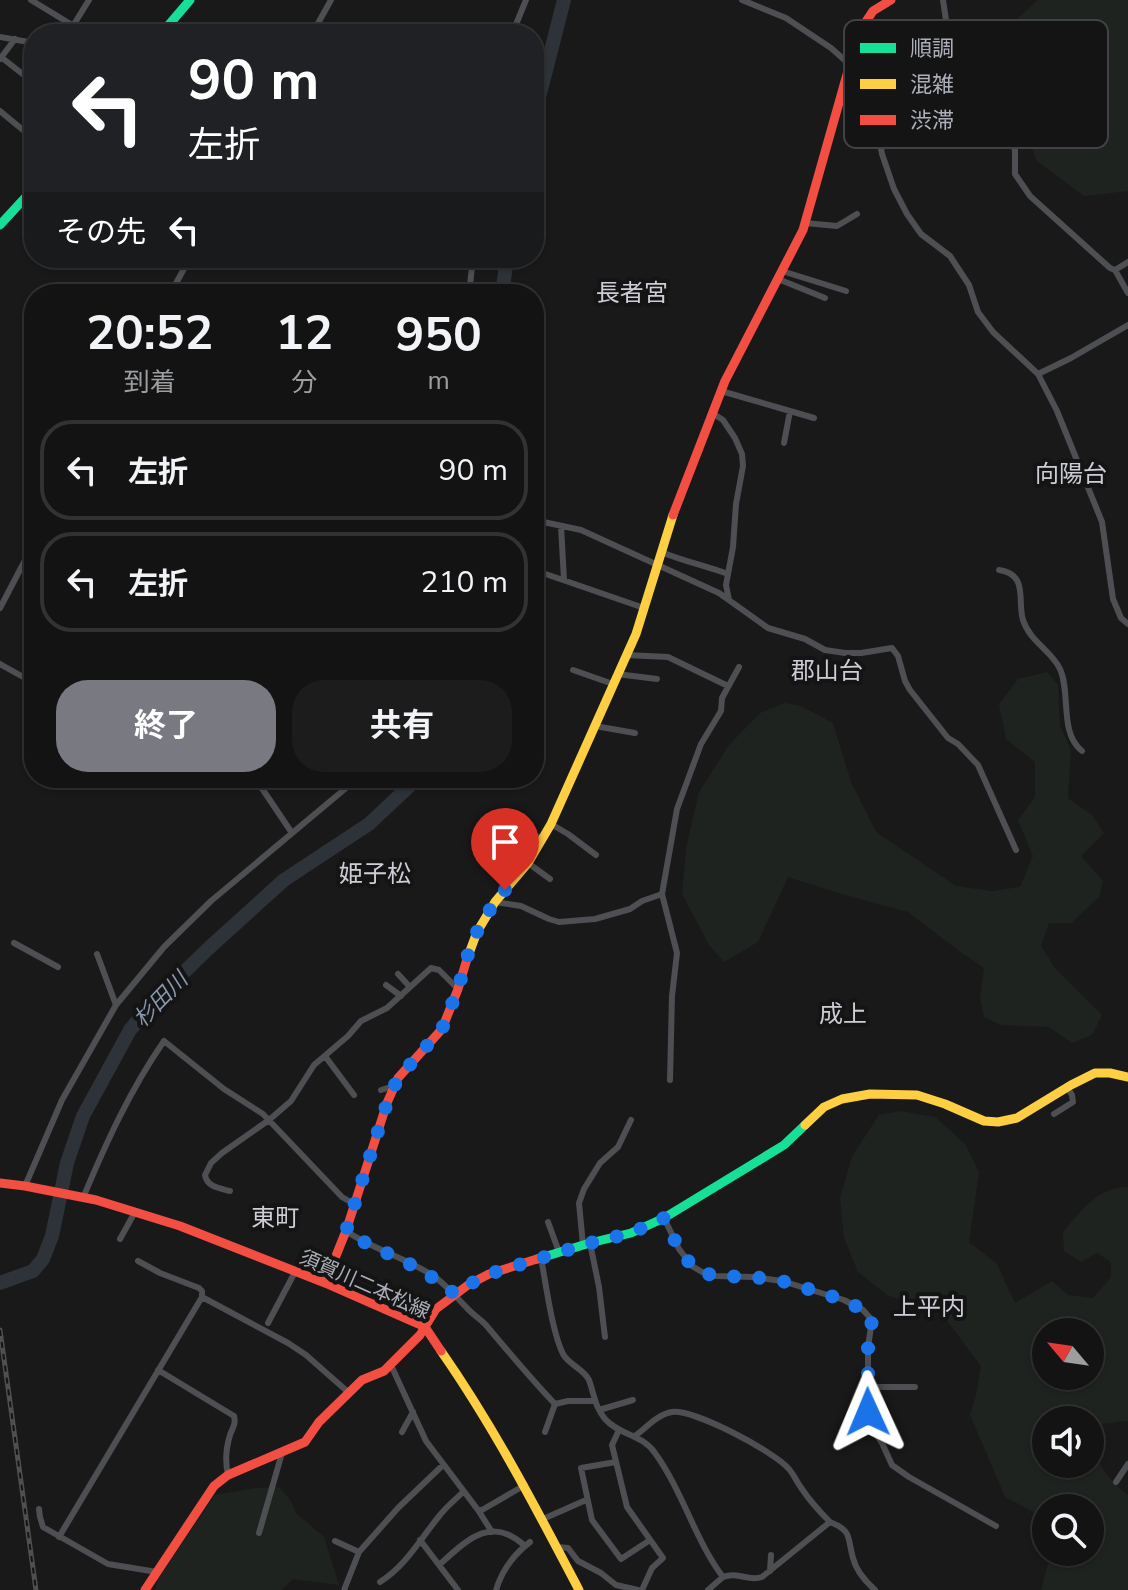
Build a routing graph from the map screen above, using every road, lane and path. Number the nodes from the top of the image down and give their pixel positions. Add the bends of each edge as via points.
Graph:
1 (31, 0) edge
2 (89, 0) edge
3 (190, 0) edge
4 (331, 0) edge
5 (526, 0) edge
6 (742, 0) edge
7 (891, 0) edge
8 (943, 0) edge
9 (865, 20) edge
10 (946, 20) edge
11 (70, 24) edge
12 (73, 24) edge
13 (170, 24) edge
14 (318, 24) edge
15 (516, 24) edge
16 (0, 37) edge
17 (15, 39) junction
18 (24, 41) edge
19 (1, 58) edge
20 (844, 60) edge
21 (24, 75) edge
22 (844, 82) edge
23 (0, 111) edge
24 (24, 131) edge
25 (881, 148) edge
26 (1014, 148) edge
27 (24, 199) edge
28 (857, 214) dead end
29 (805, 223) junction
30 (0, 225) edge
31 (1128, 262) edge
32 (1115, 270) junction
33 (780, 275) junction
34 (846, 291) dead end
35 (1128, 293) edge
36 (825, 298) dead end
37 (1128, 325) edge
38 (1038, 374) junction
39 (721, 391) junction
40 (790, 411) junction
41 (712, 413) junction
42 (814, 418) dead end
43 (784, 443) dead end
44 (544, 522) edge
45 (561, 526) junction
46 (661, 552) junction
47 (24, 562) edge
48 (658, 566) junction
49 (999, 570) dead end
50 (544, 573) edge
51 (728, 574) junction
52 (564, 580) junction
53 (729, 600) junction
54 (0, 608) edge
55 (644, 608) junction
56 (1128, 624) edge
57 (626, 655) junction
58 (0, 664) edge
59 (739, 667) dead end
60 (573, 670) dead end
61 (24, 677) edge
62 (615, 679) junction
63 (657, 679) dead end
64 (728, 686) junction
65 (594, 725) junction
66 (635, 733) dead end
67 (1082, 751) dead end
68 (261, 788) edge
69 (346, 788) edge
70 (500, 817) dead end
71 (551, 824) junction
72 (292, 833) junction
73 (542, 839) junction
74 (1016, 850) dead end
75 (596, 855) dead end
76 (528, 863) junction
77 (550, 879) dead end
78 (662, 894) junction
79 (495, 902) junction
80 (14, 943) dead end
81 (97, 954) dead end
82 (58, 967) dead end
83 (398, 974) dead end
84 (386, 985) dead end
85 (410, 987) junction
86 (458, 989) junction
87 (401, 996) junction
88 (116, 1005) junction
89 (325, 1056) junction
90 (1128, 1077) edge
91 (670, 1080) dead end
92 (394, 1086) junction
93 (1067, 1087) junction
94 (381, 1090) dead end
95 (354, 1095) dead end
96 (1054, 1114) dead end
97 (269, 1120) junction
98 (631, 1120) dead end
99 (0, 1183) edge
100 (27, 1186) junction
101 (230, 1191) dead end
102 (81, 1197) junction
103 (354, 1204) junction
104 (135, 1212) junction
105 (664, 1218) junction
106 (548, 1222) dead end
107 (346, 1231) junction
108 (120, 1239) dead end
109 (587, 1244) junction
110 (559, 1252) junction
111 (541, 1258) junction
112 (138, 1261) dead end
113 (295, 1272) junction
114 (325, 1283) junction
115 (455, 1294) junction
116 (202, 1297) junction
117 (268, 1323) dead end
118 (425, 1327) junction
119 (605, 1337) dead end
120 (390, 1363) junction
121 (158, 1370) junction
122 (868, 1387) junction
123 (915, 1387) dead end
124 (348, 1392) junction
125 (633, 1400) dead end
126 (594, 1401) junction
127 (555, 1404) junction
128 (599, 1410) junction
129 (413, 1412) junction
130 (619, 1430) junction
131 (402, 1432) dead end
132 (545, 1432) dead end
133 (635, 1436) junction
134 (282, 1453) junction
135 (616, 1462) junction
136 (1128, 1464) edge
137 (443, 1465) junction
138 (228, 1475) junction
139 (1116, 1482) dead end
140 (525, 1485) junction
141 (463, 1492) junction
142 (586, 1500) junction
143 (39, 1509) dead end
144 (478, 1510) junction
145 (543, 1519) junction
146 (830, 1522) junction
147 (996, 1526) dead end
148 (492, 1532) junction
149 (259, 1533) dead end
150 (59, 1537) junction
151 (420, 1540) junction
152 (650, 1540) junction
153 (335, 1541) dead end
154 (557, 1547) junction
155 (359, 1552) junction
156 (771, 1555) dead end
157 (439, 1565) junction
158 (770, 1571) junction
159 (157, 1572) junction
160 (723, 1577) junction
161 (380, 1582) dead end
162 (145, 1590) edge
163 (344, 1590) edge
164 (458, 1590) edge
165 (496, 1590) edge
166 (579, 1590) edge
167 (640, 1590) edge
168 (708, 1590) edge
169 (875, 1590) edge

1 - 11 street
2 - 12 street
3 - 13 street
4 - 14 street
5 - 15 street
6 - 20 street via 786,18
7 - 9 street
8 - 10 street
16 - 17 street
17 - 18 street
17 - 19 street
19 - 21 street
22 - 29 street
23 - 24 street
25 - 38 street via 907,214 921,234 950,256 993,332
26 - 32 street via 1015,174 1030,196
27 - 30 street
28 - 29 street via 837,226
29 - 33 street
31 - 32 street
32 - 35 street
33 - 34 street
33 - 36 street
33 - 39 street
37 - 38 street
38 - 56 street via 1102,522 1113,599
39 - 40 street
39 - 41 street
40 - 42 street
40 - 43 street
41 - 46 street
41 - 51 street via 723,420 742,454
44 - 45 street
45 - 48 street
45 - 52 street
46 - 48 street
46 - 51 street
47 - 54 street
48 - 53 street
48 - 55 street
49 - 67 street via 1018,582 1026,629 1061,671 1073,741
50 - 52 street
51 - 53 street
52 - 55 street
53 - 74 street via 768,628 825,650 896,651 910,690 948,738 978,765
55 - 57 street
57 - 62 street
57 - 64 street via 668,657
58 - 61 street
59 - 64 street
60 - 62 street
62 - 63 street
62 - 65 street
64 - 78 street via 677,809
65 - 66 street
65 - 71 street
68 - 72 street
69 - 72 street
70 - 73 street
71 - 73 street
71 - 75 street
72 - 88 street via 187,923
73 - 76 street
76 - 77 street
76 - 79 street
78 - 79 street via 618,913 559,922
78 - 91 street via 677,953
79 - 86 street via 477,932
80 - 82 street
81 - 88 street
83 - 85 street
84 - 87 street
85 - 86 street via 435,967
85 - 87 street
86 - 92 street via 442,1029
87 - 89 street via 361,1021
88 - 100 street via 62,1100
89 - 95 street
89 - 97 street via 291,1101
90 - 93 street via 1095,1073
92 - 94 street
92 - 103 street
93 - 96 street via 1073,1102
93 - 105 street via 1017,1118 998,1122 917,1095 842,1099 824,1107 784,1145
97 - 101 street via 208,1168 210,1185
97 - 102 street via 164,1041 127,1101
97 - 103 street
98 - 109 street via 579,1203
99 - 100 street, 須賀川二本松線
100 - 102 street, 須賀川二本松線
102 - 104 street, 須賀川二本松線
103 - 107 street
104 - 108 street
104 - 113 street, 須賀川二本松線
105 - 109 street
105 - 122 street via 679,1249 702,1272 782,1281 863,1310 872,1320
106 - 110 street
107 - 114 street
107 - 115 street via 422,1270
109 - 110 street
109 - 119 street
110 - 111 street
111 - 115 street via 489,1274
111 - 126 street via 560,1347 588,1378
112 - 116 street via 199,1288
113 - 114 street, 須賀川二本松線
113 - 117 street
114 - 118 street, 須賀川二本松線
115 - 118 street
115 - 127 street
116 - 121 street
116 - 124 street via 288,1343
118 - 120 street
118 - 140 street, 須賀川二本松線
120 - 124 street
120 - 129 street
121 - 138 street via 234,1416
121 - 150 street
122 - 123 street
122 - 147 street via 872,1428 892,1465
124 - 134 street via 305,1442
125 - 128 street
126 - 127 street
126 - 128 street
127 - 132 street
128 - 130 street
129 - 131 street
129 - 137 street
130 - 133 street
130 - 135 street via 612,1445
133 - 146 street via 671,1412 722,1427 789,1469
133 - 160 street via 653,1449 666,1469
134 - 138 street
134 - 149 street
135 - 142 street via 581,1468
135 - 152 street via 627,1507
136 - 139 street
137 - 141 street
137 - 155 street
138 - 159 street via 207,1494
140 - 144 street
140 - 145 street, 須賀川二本松線
141 - 144 street
141 - 151 street
142 - 145 street
142 - 152 street via 592,1520 621,1559
143 - 150 street via 41,1524
144 - 148 street
145 - 154 street, 須賀川二本松線
146 - 158 street
146 - 169 street via 847,1532 857,1569
148 - 157 street via 475,1535
148 - 165 street via 527,1544 507,1565
150 - 159 street via 108,1564
151 - 157 street
151 - 161 street
152 - 167 street via 663,1558
153 - 155 street
154 - 166 street, 須賀川二本松線
154 - 167 street via 568,1548 578,1561 616,1585
155 - 163 street
156 - 158 street
157 - 164 street
158 - 160 street via 756,1580
159 - 162 street
160 - 168 street

